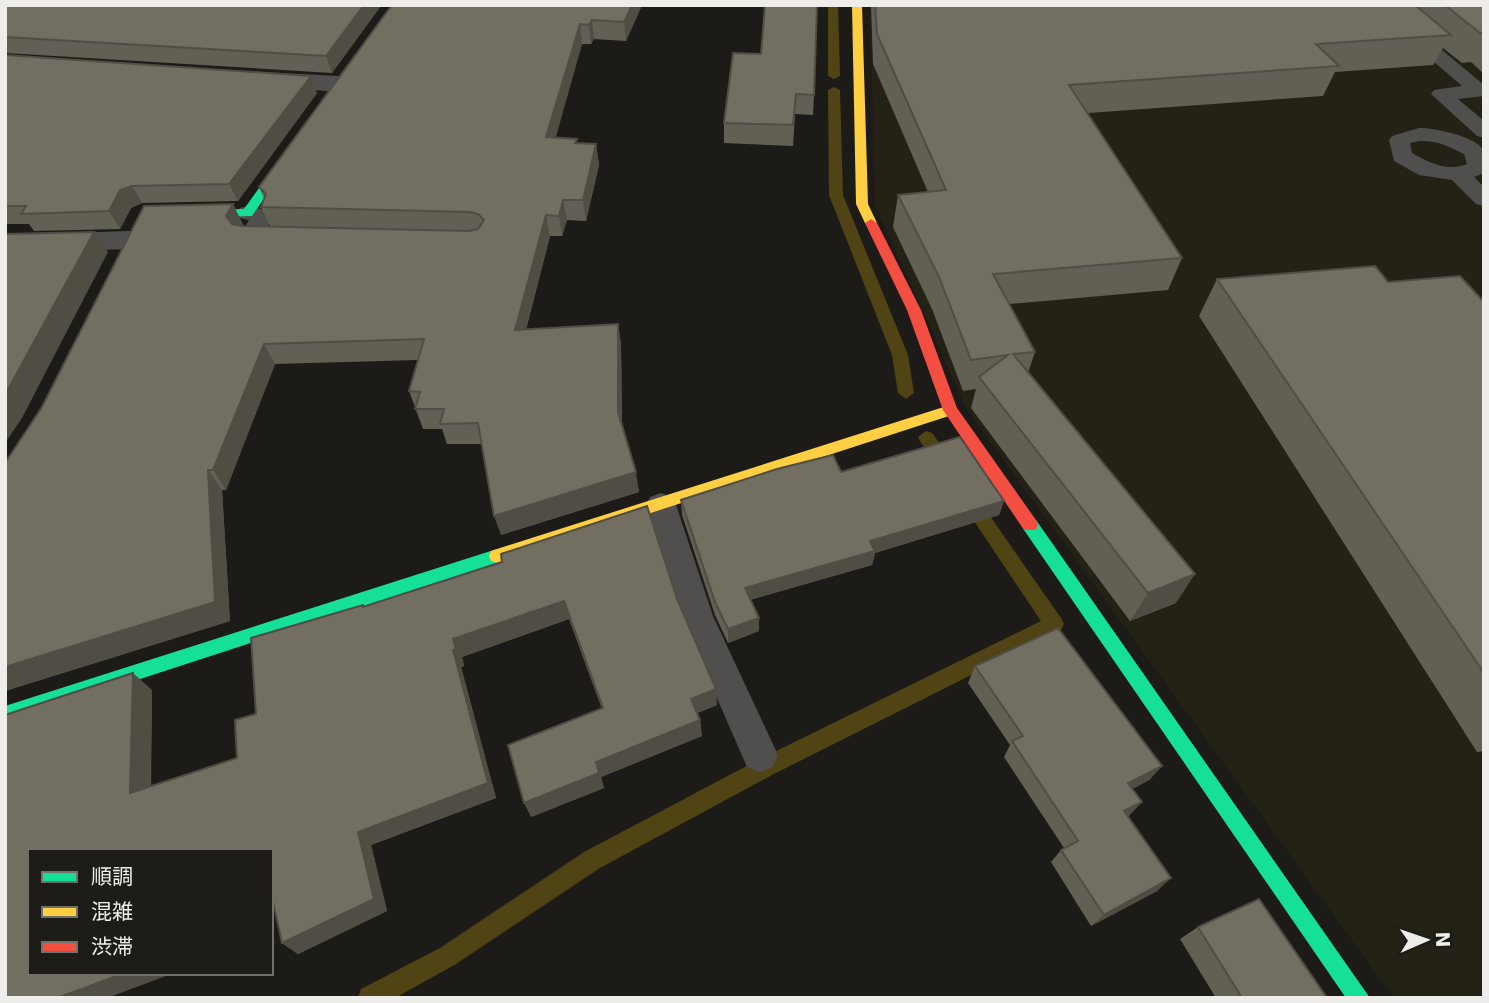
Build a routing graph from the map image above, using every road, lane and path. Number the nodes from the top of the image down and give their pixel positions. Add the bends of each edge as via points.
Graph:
1 (857, 5) edge
2 (1377, 5) edge
3 (242, 79) edge
4 (338, 84) edge
5 (1484, 132) edge
6 (300, 138) edge
7 (1474, 169) edge
8 (1484, 199) edge
9 (248, 213) junction
10 (169, 215) edge
11 (304, 238) edge
12 (130, 239) edge
13 (5, 244) edge
14 (950, 410) junction
15 (661, 505) junction
16 (5, 715) edge
17 (760, 755) dead end
18 (1359, 998) edge

1 - 14 street via 862,204 914,310
2 - 5 lane via 1479,91 1441,94
3 - 4 street
6 - 9 street
7 - 8 lane
9 - 10 street
9 - 11 lane via 262,216 251,237
12 - 13 street
14 - 15 street
14 - 18 street
15 - 16 street
15 - 17 lane via 696,616

